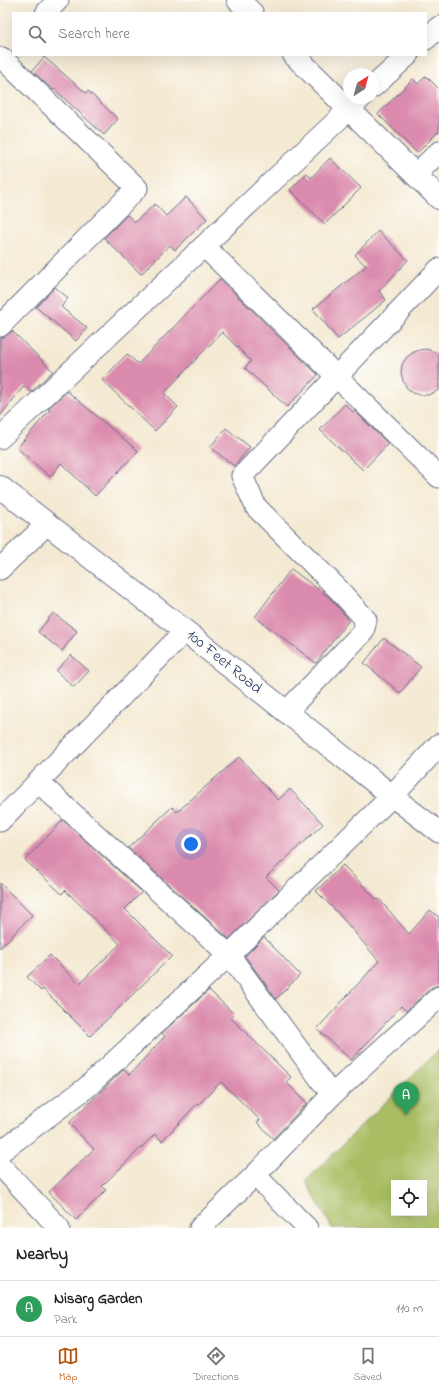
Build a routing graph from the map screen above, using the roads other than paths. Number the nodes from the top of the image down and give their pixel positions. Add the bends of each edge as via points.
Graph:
1 (58, 0) edge
2 (238, 0) edge
3 (47, 12) edge
4 (251, 12) edge
5 (439, 27) edge
6 (427, 38) edge
7 (5, 56) edge
8 (295, 56) edge
9 (407, 56) edge
10 (379, 82) edge
11 (343, 94) edge
12 (355, 104) edge
13 (439, 152) edge
14 (415, 175) junction
15 (439, 198) edge
16 (204, 246) junction
17 (439, 269) edge
18 (0, 326) edge
19 (337, 377) junction
20 (0, 438) edge
21 (439, 477) edge
22 (0, 487) edge
23 (47, 524) junction
24 (0, 569) edge
25 (185, 631) junction
26 (286, 712) junction
27 (439, 745) edge
28 (38, 782) junction
29 (392, 796) junction
30 (0, 821) edge
31 (439, 832) edge
32 (228, 955) junction
33 (439, 997) edge
34 (332, 1095) junction
35 (0, 1152) edge
36 (0, 1165) edge
37 (256, 1175) junction
38 (58, 1228) edge
39 (200, 1228) edge
40 (306, 1228) edge

1 - 3 street
2 - 4 main road
5 - 6 street
7 - 18 street via 137,188
8 - 11 main road
9 - 10 street
12 - 14 main road
12 - 16 street
13 - 14 street
14 - 15 main road
16 - 19 street
16 - 20 street
17 - 19 street
19 - 21 street
19 - 26 street via 242,476 256,507 366,620 363,632
22 - 23 main road, 100 Feet Road
23 - 24 street
23 - 25 main road, 100 Feet Road
25 - 26 main road, 100 Feet Road
25 - 28 street
26 - 29 main road, 100 Feet Road
27 - 29 main road
28 - 30 street
28 - 32 street
29 - 31 street
29 - 32 street
32 - 34 street
32 - 35 street via 86,1088
33 - 34 street
34 - 37 street
36 - 38 street
37 - 39 street
37 - 40 street

